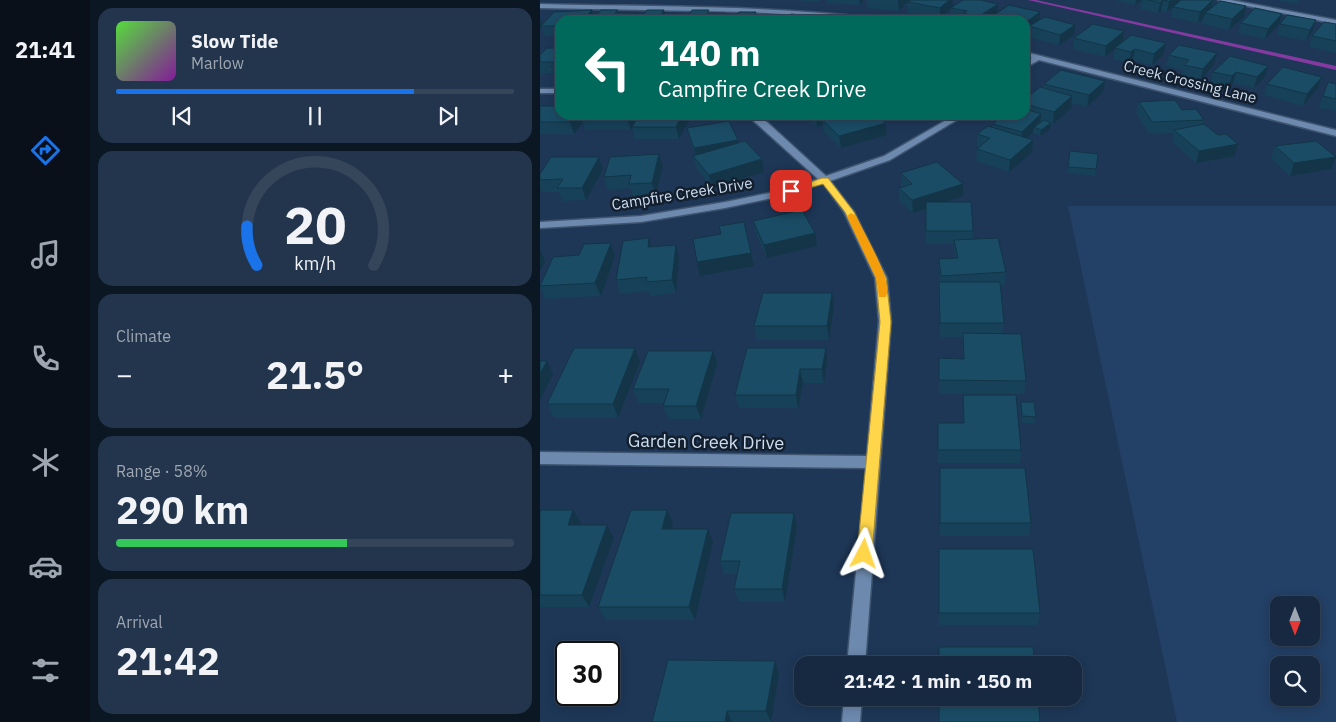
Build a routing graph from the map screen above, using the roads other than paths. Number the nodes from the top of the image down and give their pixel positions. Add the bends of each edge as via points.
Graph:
1 (1221, 0) edge
2 (540, 6) edge
3 (833, 15) edge
4 (1336, 22) edge
5 (1030, 55) edge
6 (1038, 57) junction
7 (1030, 63) edge
8 (540, 91) edge
9 (555, 91) edge
10 (758, 120) edge
11 (953, 120) edge
12 (1336, 133) edge
13 (825, 180) junction
14 (540, 224) edge
15 (540, 458) edge
16 (872, 462) junction
17 (857, 656) edge
18 (852, 706) edge
19 (851, 722) edge

1 - 4 street
2 - 3 street via 727,8
5 - 6 street, Creek Crossing Lane
6 - 7 street
6 - 12 street, Creek Crossing Lane
8 - 9 street
10 - 13 street
11 - 13 street, Campfire Creek Drive via 888,158
13 - 14 street, Campfire Creek Drive via 725,205 641,219
13 - 16 street via 849,212 881,278 885,322
15 - 16 street, Garden Creek Drive
16 - 17 street
18 - 19 street

